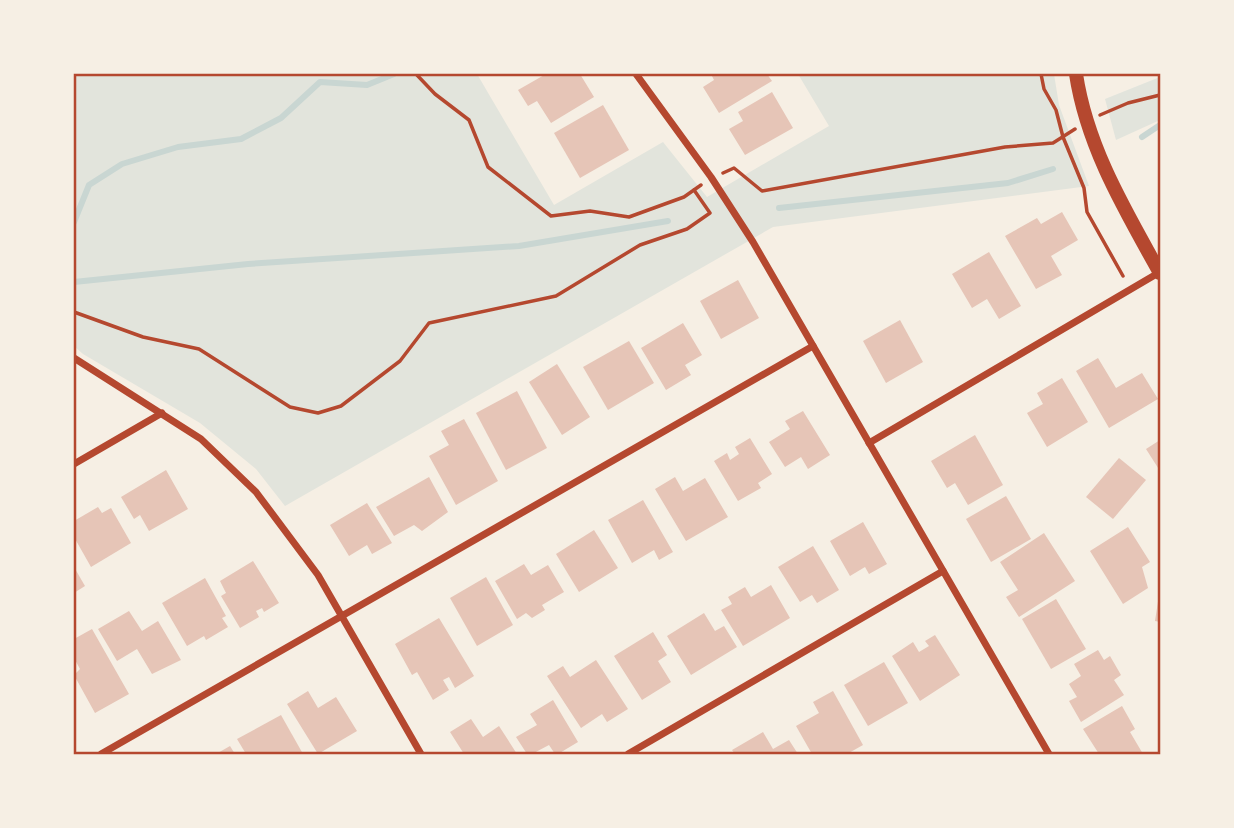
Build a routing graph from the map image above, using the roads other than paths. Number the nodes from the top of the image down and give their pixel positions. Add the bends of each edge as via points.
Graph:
1 (636, 74) edge
2 (1076, 74) edge
3 (1160, 273) edge
4 (813, 346) junction
5 (74, 358) edge
6 (162, 413) junction
7 (869, 443) junction
8 (74, 464) edge
9 (943, 570) junction
10 (343, 618) junction
11 (101, 754) edge
12 (422, 754) edge
13 (628, 754) edge
14 (1049, 754) edge

1 - 4 street via 711,177
2 - 3 main road via 1086,122 1102,163
3 - 7 street
4 - 7 street
4 - 10 street
5 - 6 street
6 - 8 street
6 - 10 street via 201,439 256,492 318,575
7 - 9 street
9 - 13 street
9 - 14 street
10 - 11 street
10 - 12 street

